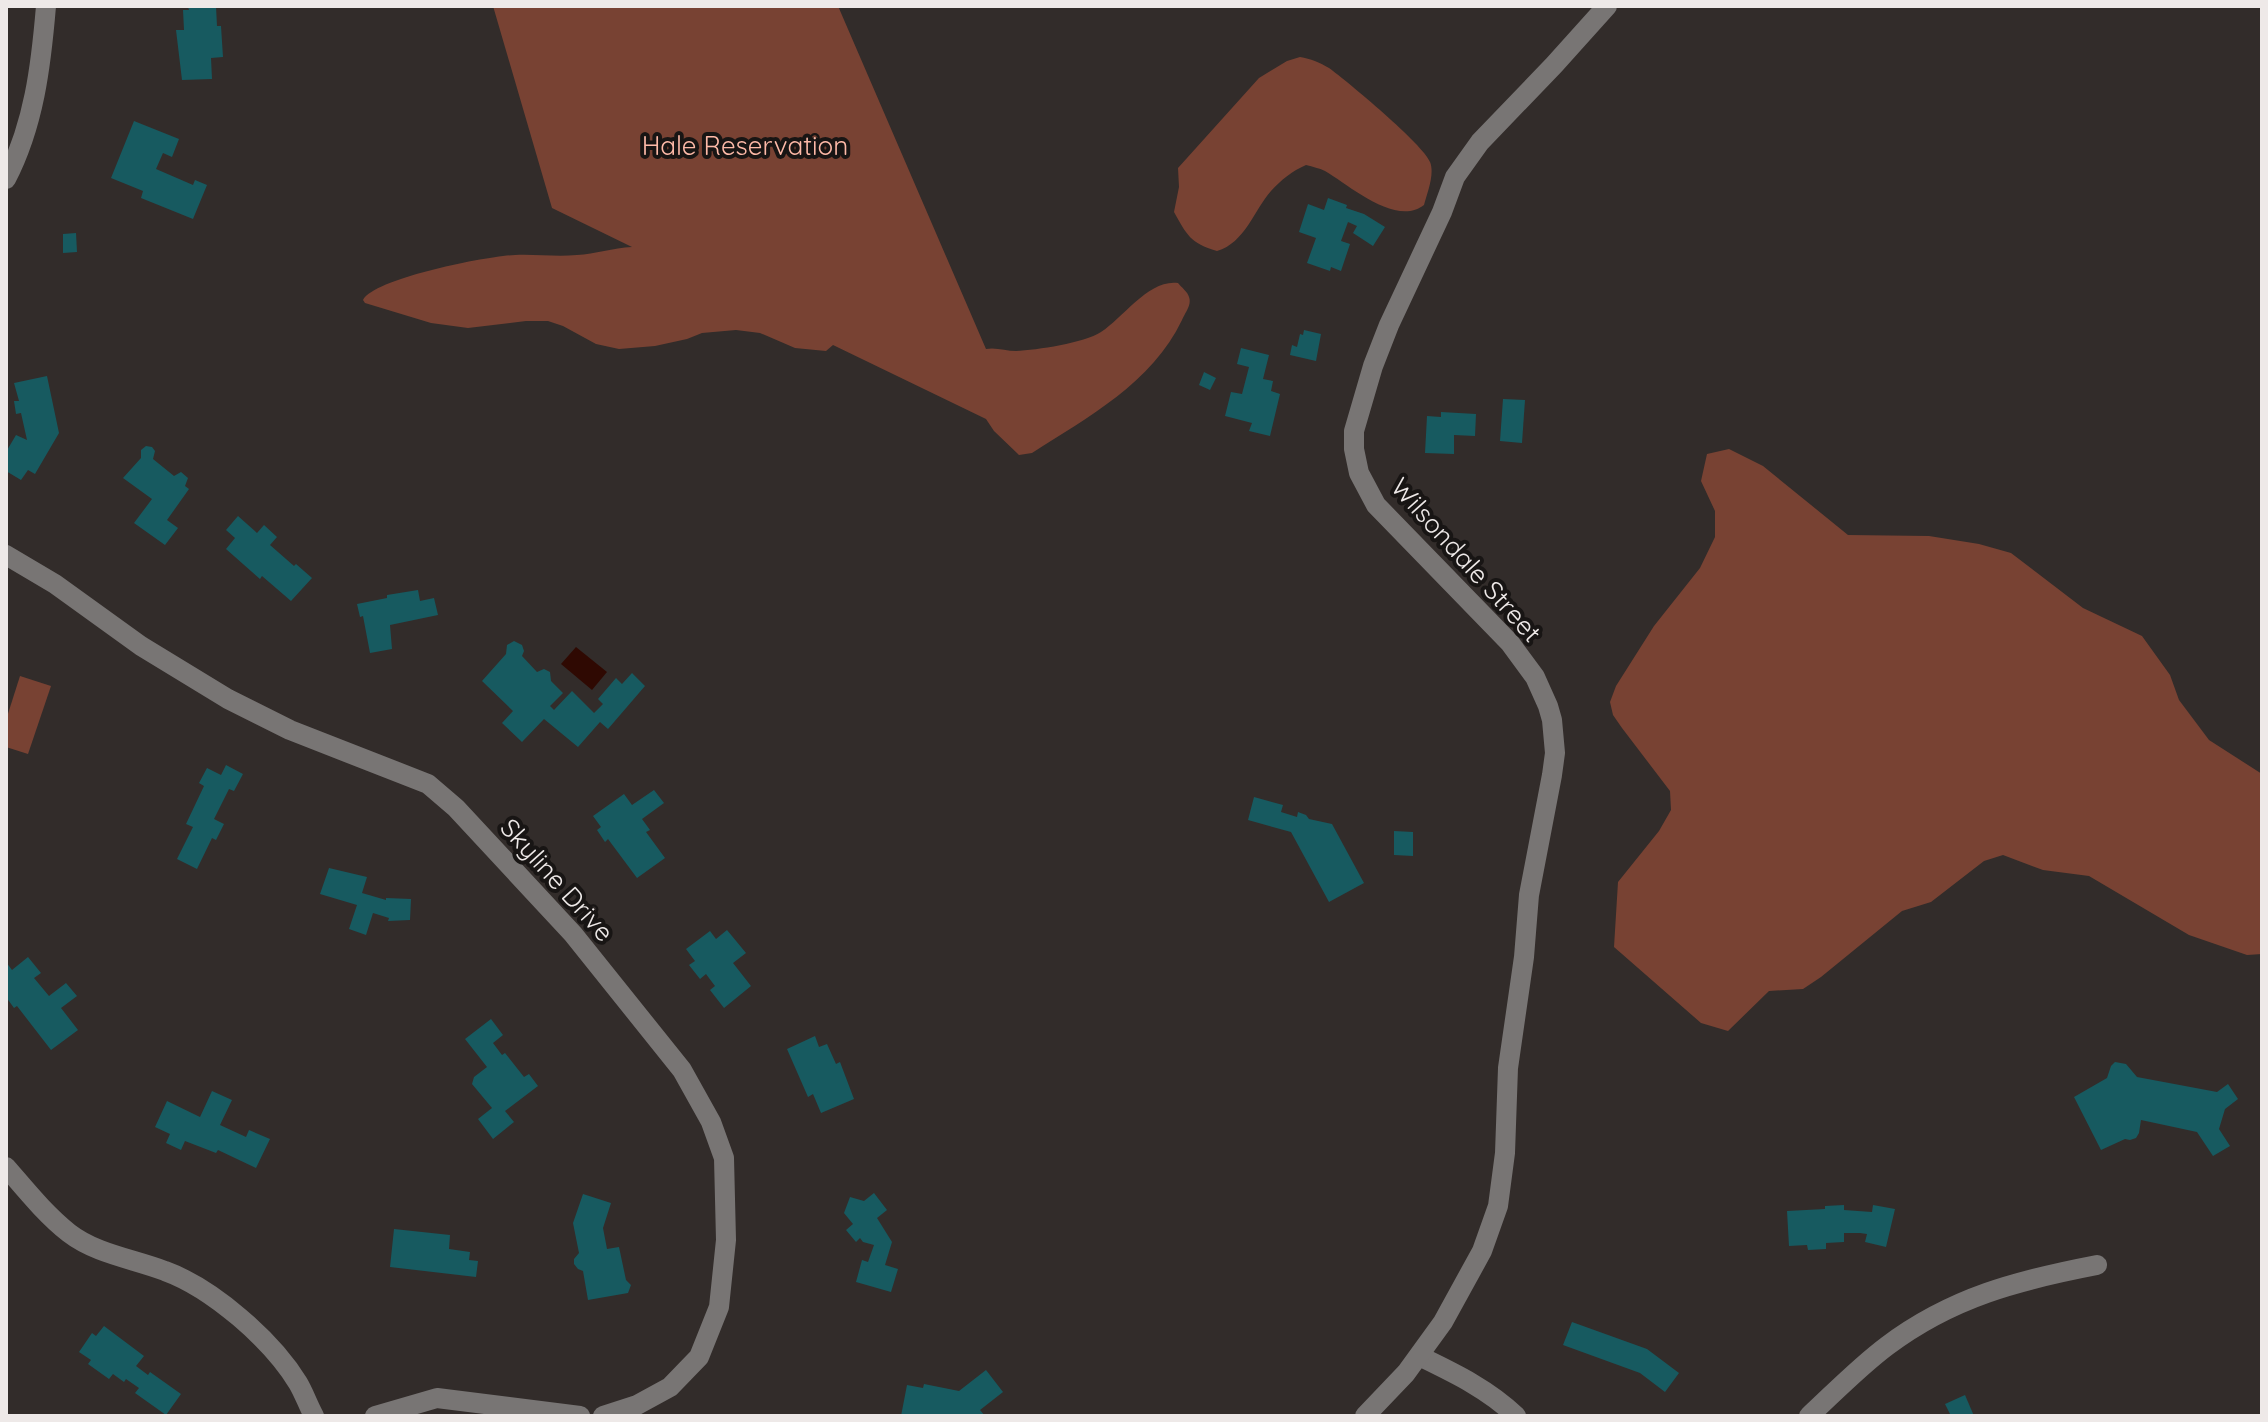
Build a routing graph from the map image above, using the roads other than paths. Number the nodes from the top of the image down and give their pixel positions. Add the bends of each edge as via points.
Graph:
1 (46, 6) edge
2 (1607, 6) edge
3 (6, 179) edge
4 (6, 555) edge
5 (6, 1167) edge
6 (2097, 1265) dead end
7 (1419, 1356) junction
8 (314, 1416) edge
9 (375, 1416) edge
10 (580, 1416) edge
11 (603, 1416) edge
12 (1365, 1416) edge
13 (1516, 1416) edge
14 (1809, 1416) edge

1 - 3 street via 35,95 19,154
2 - 7 street, Wilsondale Street via 1480,142 1455,177 1384,338 1354,431 1359,473 1376,505 1510,643 1535,677 1552,720 1555,753 1529,895 1508,1068 1501,1195 1482,1251
4 - 11 street, Skyline Drive via 228,699 290,730 428,784 573,934 682,1070 724,1158 726,1240 719,1307 699,1357 670,1387
5 - 8 street via 71,1235 168,1271 232,1312 271,1347 298,1382
6 - 14 street via 2036,1276 1958,1304 1888,1345
7 - 12 street, Wilsondale Street
7 - 13 street via 1498,1399
9 - 10 street via 437,1398

